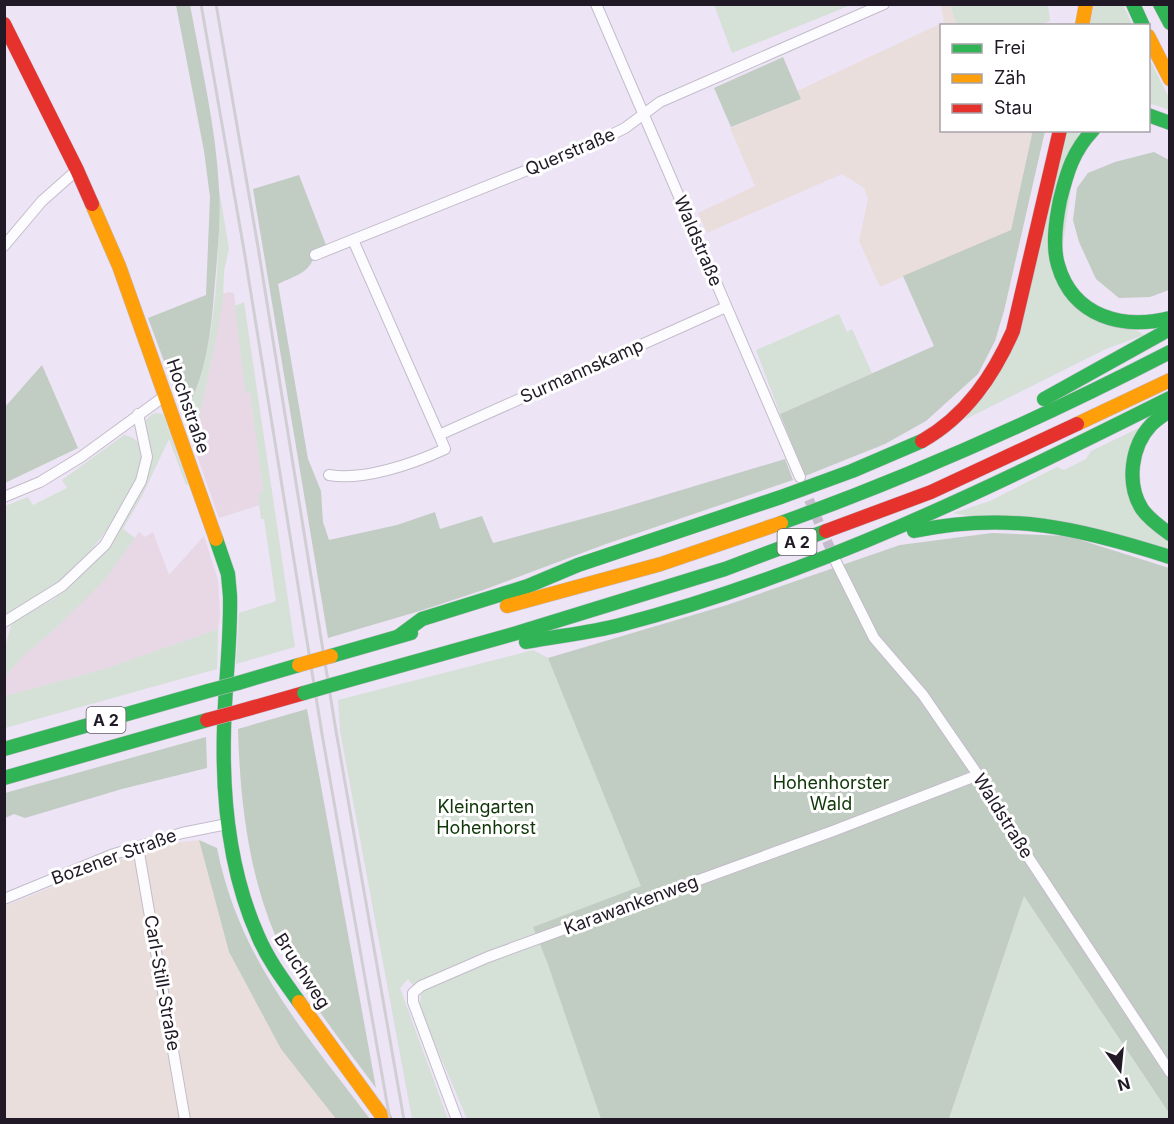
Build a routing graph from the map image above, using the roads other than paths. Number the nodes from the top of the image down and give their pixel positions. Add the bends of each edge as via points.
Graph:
1 (596, 4) edge
2 (884, 4) edge
3 (1086, 4) edge
4 (1133, 4) edge
5 (1160, 4) edge
6 (1170, 23) edge
7 (4, 24) edge
8 (1082, 24) edge
9 (1142, 24) edge
10 (1150, 38) edge
11 (1170, 79) edge
12 (643, 113) junction
13 (1150, 115) edge
14 (1170, 123) edge
15 (1060, 132) edge
16 (1091, 132) edge
17 (77, 170) junction
18 (353, 240) junction
19 (4, 246) edge
20 (315, 255) dead end
21 (726, 307) junction
22 (1170, 318) edge
23 (1170, 329) edge
24 (1170, 352) edge
25 (1170, 380) edge
26 (166, 395) junction
27 (1170, 398) edge
28 (1170, 410) edge
29 (138, 414) junction
30 (439, 435) junction
31 (948, 458) junction
32 (329, 475) dead end
33 (800, 477) tunnel mouth
34 (4, 497) edge
35 (1170, 534) edge
36 (840, 556) junction
37 (1170, 557) edge
38 (4, 622) edge
39 (399, 636) junction
40 (409, 663) junction
41 (4, 749) edge
42 (978, 775) junction
43 (4, 778) edge
44 (227, 824) junction
45 (138, 847) junction
46 (4, 899) edge
47 (1170, 1072) edge
48 (185, 1119) edge
49 (385, 1119) edge
50 (457, 1119) edge

1 - 12 street, Waldstraße
2 - 12 street, Querstraße via 660,102
3 - 8 main road
4 - 9 main road
5 - 6 main road
7 - 17 main road, Hochstraße
10 - 11 main road
12 - 18 street, Querstraße via 625,128 595,143
12 - 21 street, Waldstraße
13 - 14 main road
15 - 39 main road via 1013,331 981,390 954,419 924,440 852,471 578,565 528,586 422,619
16 - 22 main road via 1079,145 1069,166 1056,225 1058,265 1080,301 1106,319 1134,325
17 - 19 street via 42,201
17 - 26 main road, Hochstraße via 119,266
18 - 20 street, Querstraße
18 - 30 street
21 - 30 street, Surmannskamp
21 - 33 street, Waldstraße
23 - 31 main road via 1050,396 966,437
24 - 31 main road, A 2
25 - 40 main road, A 2 via 931,492 725,569
26 - 29 street
26 - 44 main road, Hochstraße via 228,574 231,601 224,750
27 - 36 main road via 1011,478
28 - 35 main road via 1151,425 1132,466 1133,488 1141,507
29 - 34 street via 81,457 40,482
29 - 38 street via 147,457 141,481 105,545 62,586
30 - 32 street via 445,449 404,465 346,478
31 - 39 main road, A 2 via 681,558
36 - 37 main road via 934,525 969,520 1069,528
36 - 40 main road via 618,625 522,643 427,667
36 - 42 street, Waldstraße via 874,638 923,695
39 - 41 main road, A 2, bridge
40 - 43 main road, A 2, bridge
42 - 47 street, Waldstraße
42 - 50 street, Karawankenweg via 488,957 421,986 413,993 413,1002
44 - 45 street, Bozener Straße
44 - 49 main road, Bruchweg via 241,891 259,939 281,978
45 - 46 street, Bozener Straße
45 - 48 street, Carl-Still-Straße

